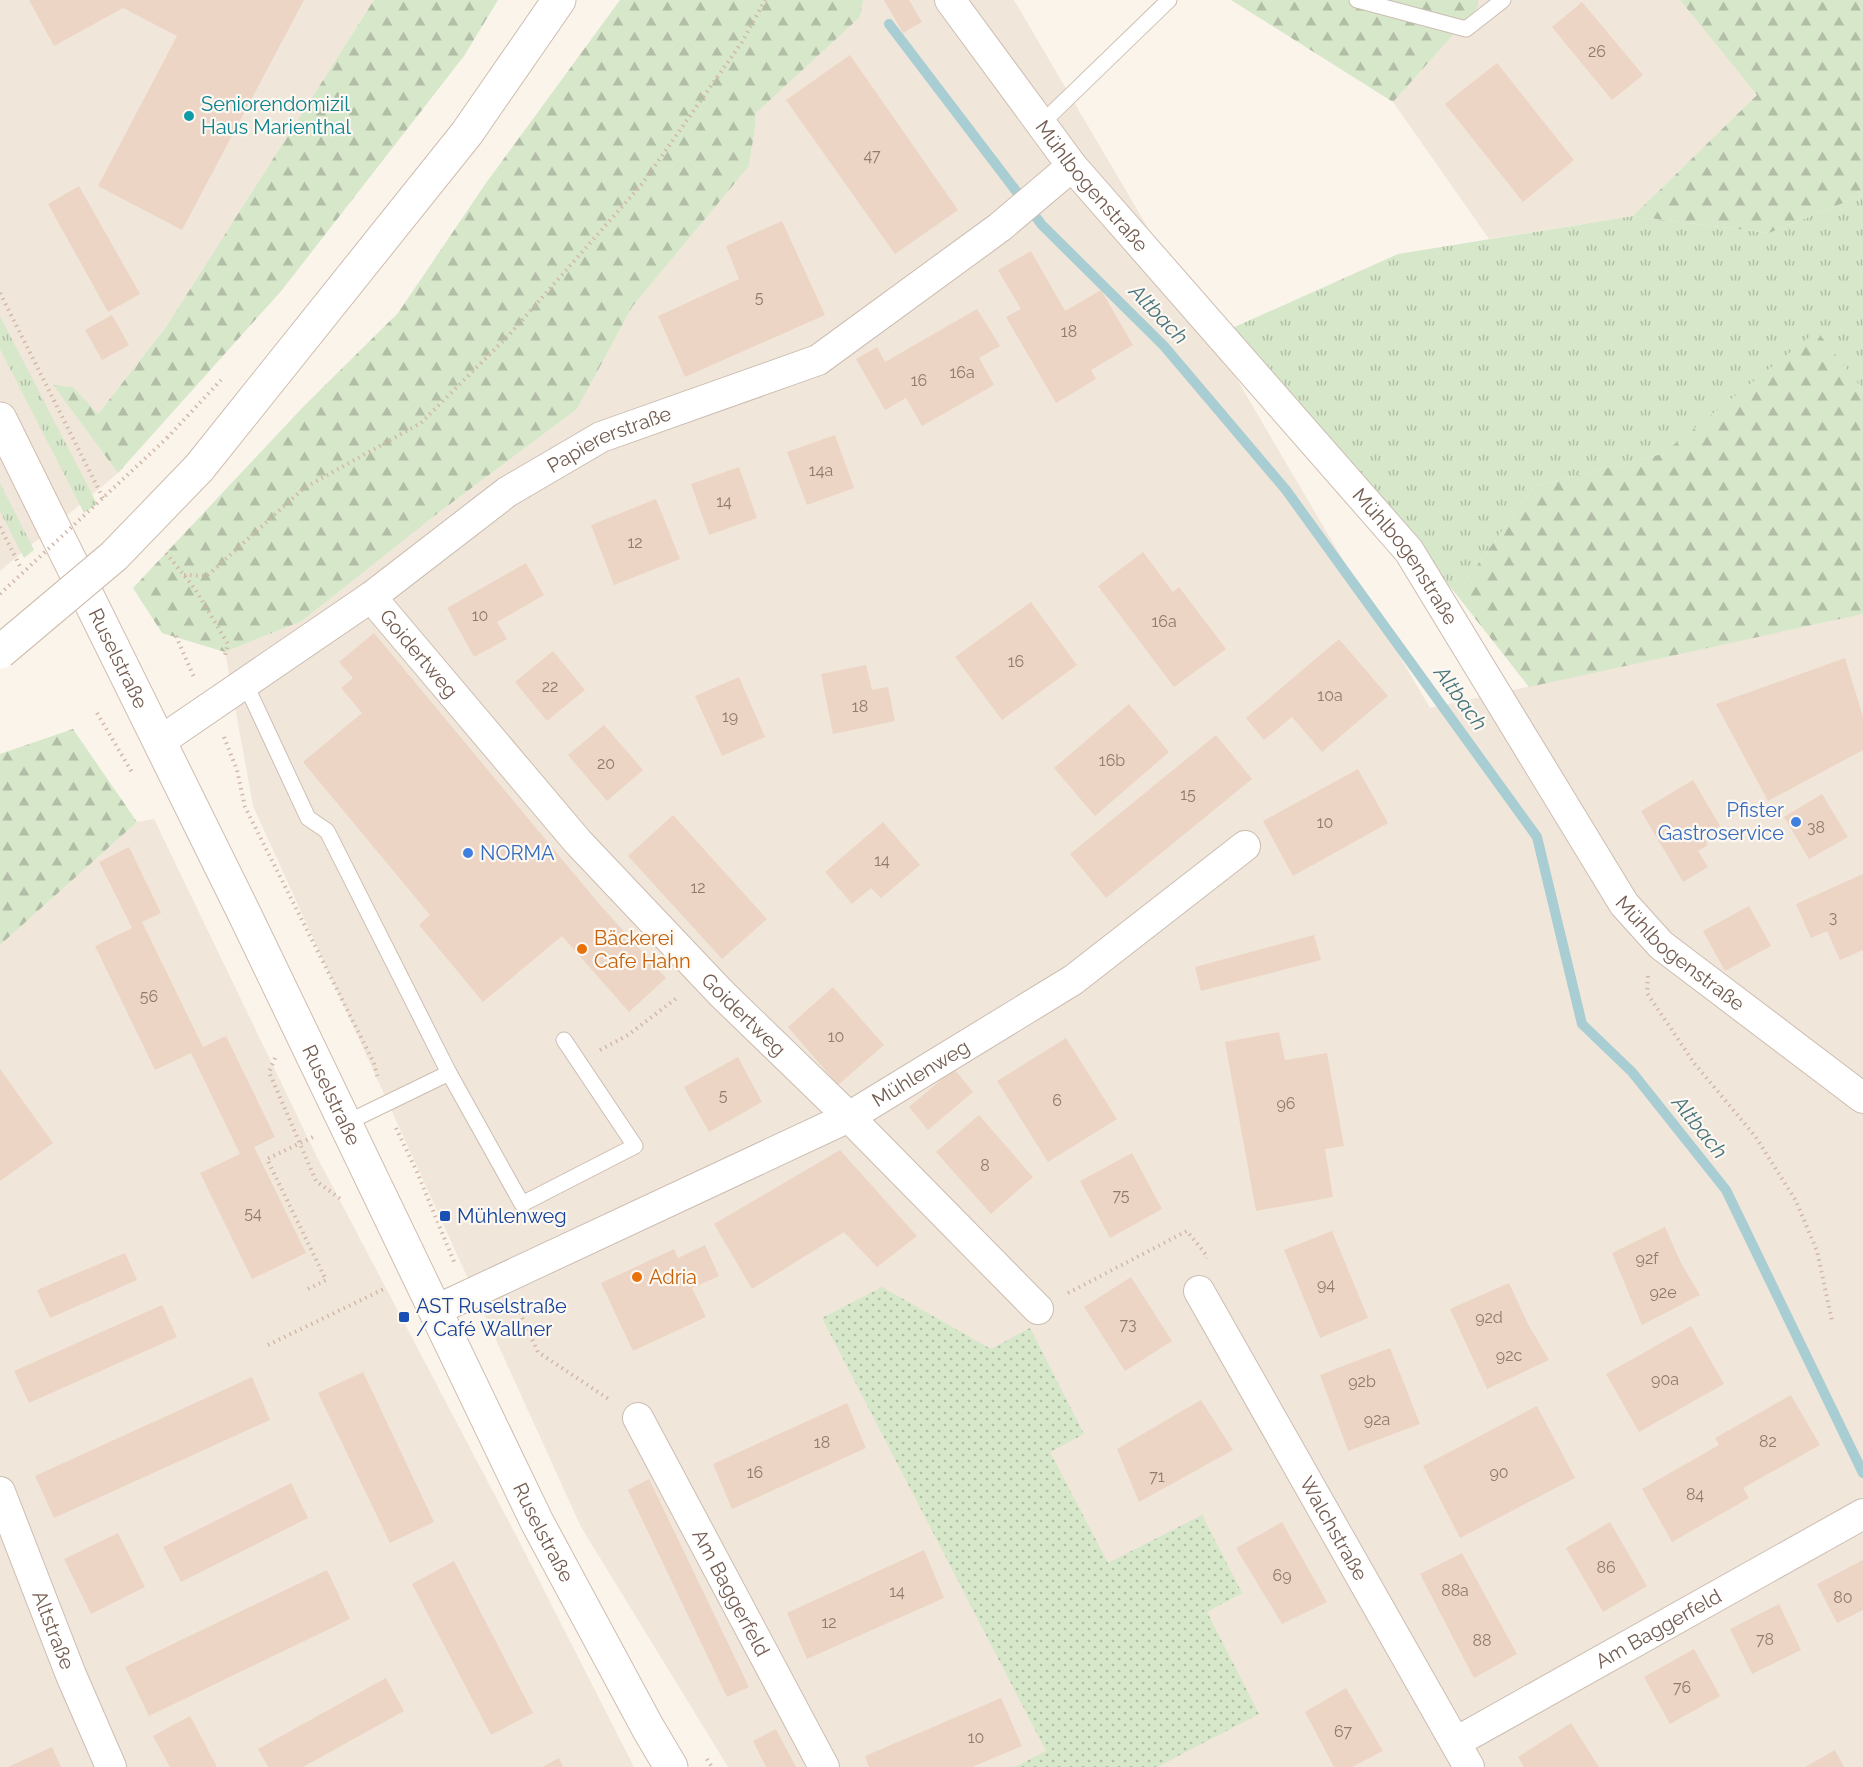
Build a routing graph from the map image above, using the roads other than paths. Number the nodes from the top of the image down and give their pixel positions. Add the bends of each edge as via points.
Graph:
1 (559, 0) edge
2 (950, 0) edge
3 (1169, 0) edge
4 (1357, 0) edge
5 (1503, 0) edge
6 (1042, 123) junction
7 (1072, 166) junction
8 (0, 419) edge
9 (371, 597) junction
10 (0, 652) edge
11 (245, 683) junction
12 (159, 742) junction
13 (1245, 846) dead end
14 (564, 1040) dead end
15 (449, 1073) junction
16 (1863, 1098) edge
17 (849, 1117) junction
18 (344, 1124) junction
19 (1199, 1291) road end
20 (1038, 1309) road end
21 (434, 1311) junction
22 (638, 1418) dead end
23 (0, 1492) edge
24 (1859, 1516) edge
25 (1463, 1754) edge
26 (111, 1767) edge
27 (671, 1767) edge
28 (824, 1767) edge

1 - 10 main road, bridge via 467,134 199,468 114,556
2 - 6 street, Mühlbogenstraße
3 - 6 lane
4 - 5 lane via 1466,29
6 - 7 street, Mühlbogenstraße
7 - 9 street, Papiererstraße via 1000,227 818,360 601,437 507,492
7 - 16 street, Mühlbogenstraße via 1409,551 1624,904 1661,945
8 - 12 main road, Ruselstraße
9 - 11 street, Papiererstraße
9 - 17 street, Goidertweg via 579,842 721,993
11 - 12 street, Papiererstraße
11 - 15 lane via 308,818 327,831
12 - 18 main road, Ruselstraße
13 - 17 street, Mühlenweg via 1073,980
14 - 15 lane via 635,1146 522,1204
15 - 18 lane
17 - 20 street, Goidertweg
17 - 21 street, Mühlenweg
18 - 21 main road, Ruselstraße
19 - 25 street, Walchstraße
21 - 27 main road, Ruselstraße via 537,1522
22 - 28 street, Am Baggerfeld
23 - 26 street, Altstraße
24 - 25 street, Am Baggerfeld

